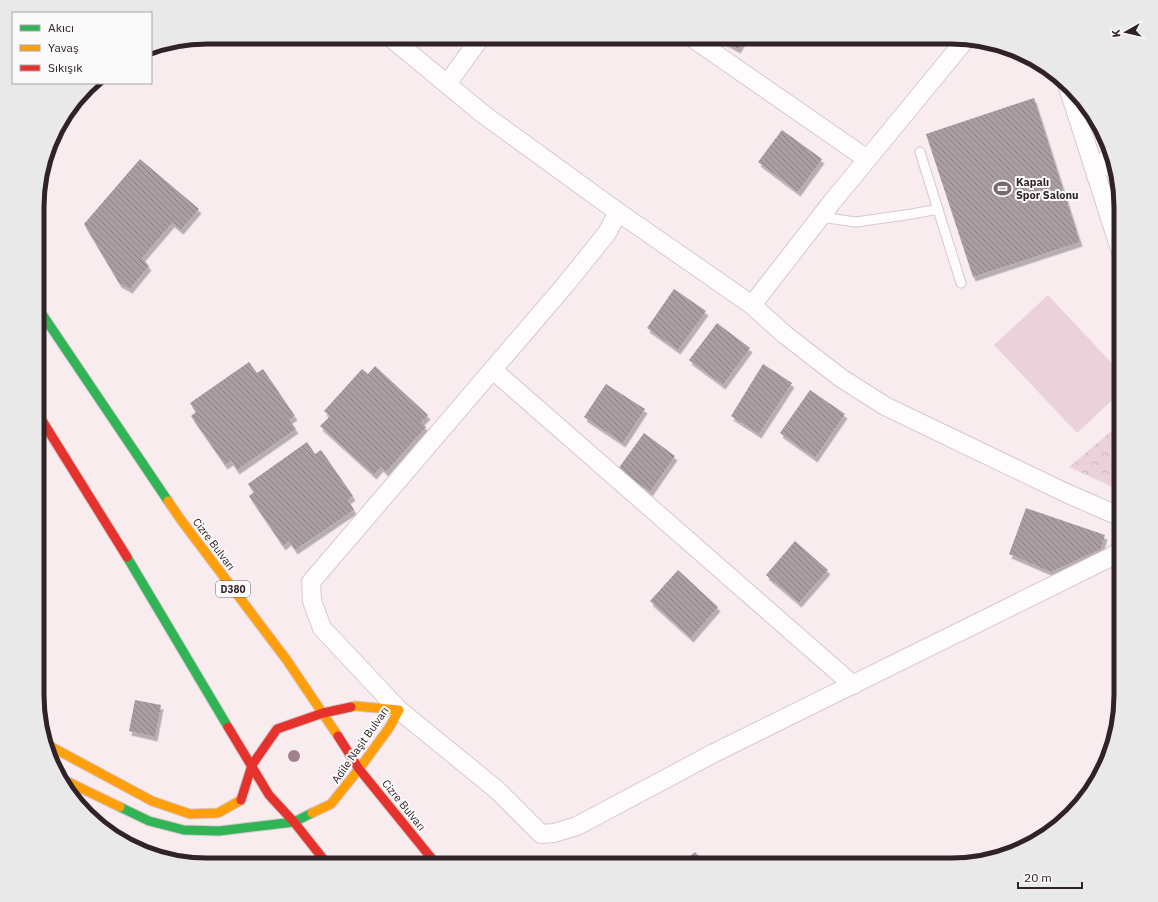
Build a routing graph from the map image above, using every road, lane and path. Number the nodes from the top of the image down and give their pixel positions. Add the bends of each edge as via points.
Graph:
1 (398, 44) edge
2 (476, 44) edge
3 (701, 44) edge
4 (962, 44) edge
5 (447, 84) junction
6 (1071, 96) edge
7 (920, 152) dead end
8 (867, 159) junction
9 (1107, 160) edge
10 (1096, 176) junction
11 (938, 209) junction
12 (618, 212) junction
13 (820, 217) junction
14 (1114, 231) edge
15 (961, 283) dead end
16 (752, 305) junction
17 (44, 317) edge
18 (493, 370) junction
19 (44, 424) edge
20 (1114, 514) edge
21 (1114, 555) edge
22 (853, 685) junction
23 (399, 710) junction
24 (323, 712) junction
25 (53, 748) edge
26 (252, 765) junction
27 (359, 769) junction
28 (69, 782) edge
29 (294, 822) junction
30 (322, 858) edge
31 (431, 858) edge

1 - 5 street
2 - 5 street
3 - 8 street
4 - 8 street
5 - 12 street via 483,114
6 - 10 street
7 - 11 lane
8 - 13 street
9 - 10 street
10 - 14 street
11 - 13 lane via 856,222
11 - 15 lane
12 - 16 street
12 - 18 street via 607,233
13 - 16 street
16 - 20 street via 784,334 836,374 885,406
17 - 24 main road, Cizre Bulvarı / D380 via 182,520
18 - 22 street
18 - 23 street via 311,582 312,601 322,628
19 - 26 main road
21 - 22 street
22 - 23 street via 714,753 577,826 541,834 497,790
23 - 24 main road, Adile Naşit Bulvarı via 355,706
23 - 27 main road, Adile Naşit Bulvarı
24 - 26 main road, Adile Naşit Bulvarı via 277,729
24 - 27 main road, Cizre Bulvarı / D380
25 - 26 main road, Adile Naşit Bulvarı via 152,801 190,814 218,813 242,798
26 - 29 main road via 269,795
27 - 29 main road, Adile Naşit Bulvarı via 331,804
27 - 31 main road, Cizre Bulvarı / D380
28 - 29 main road, Adile Naşit Bulvarı via 149,821 184,830 219,831
29 - 30 main road

